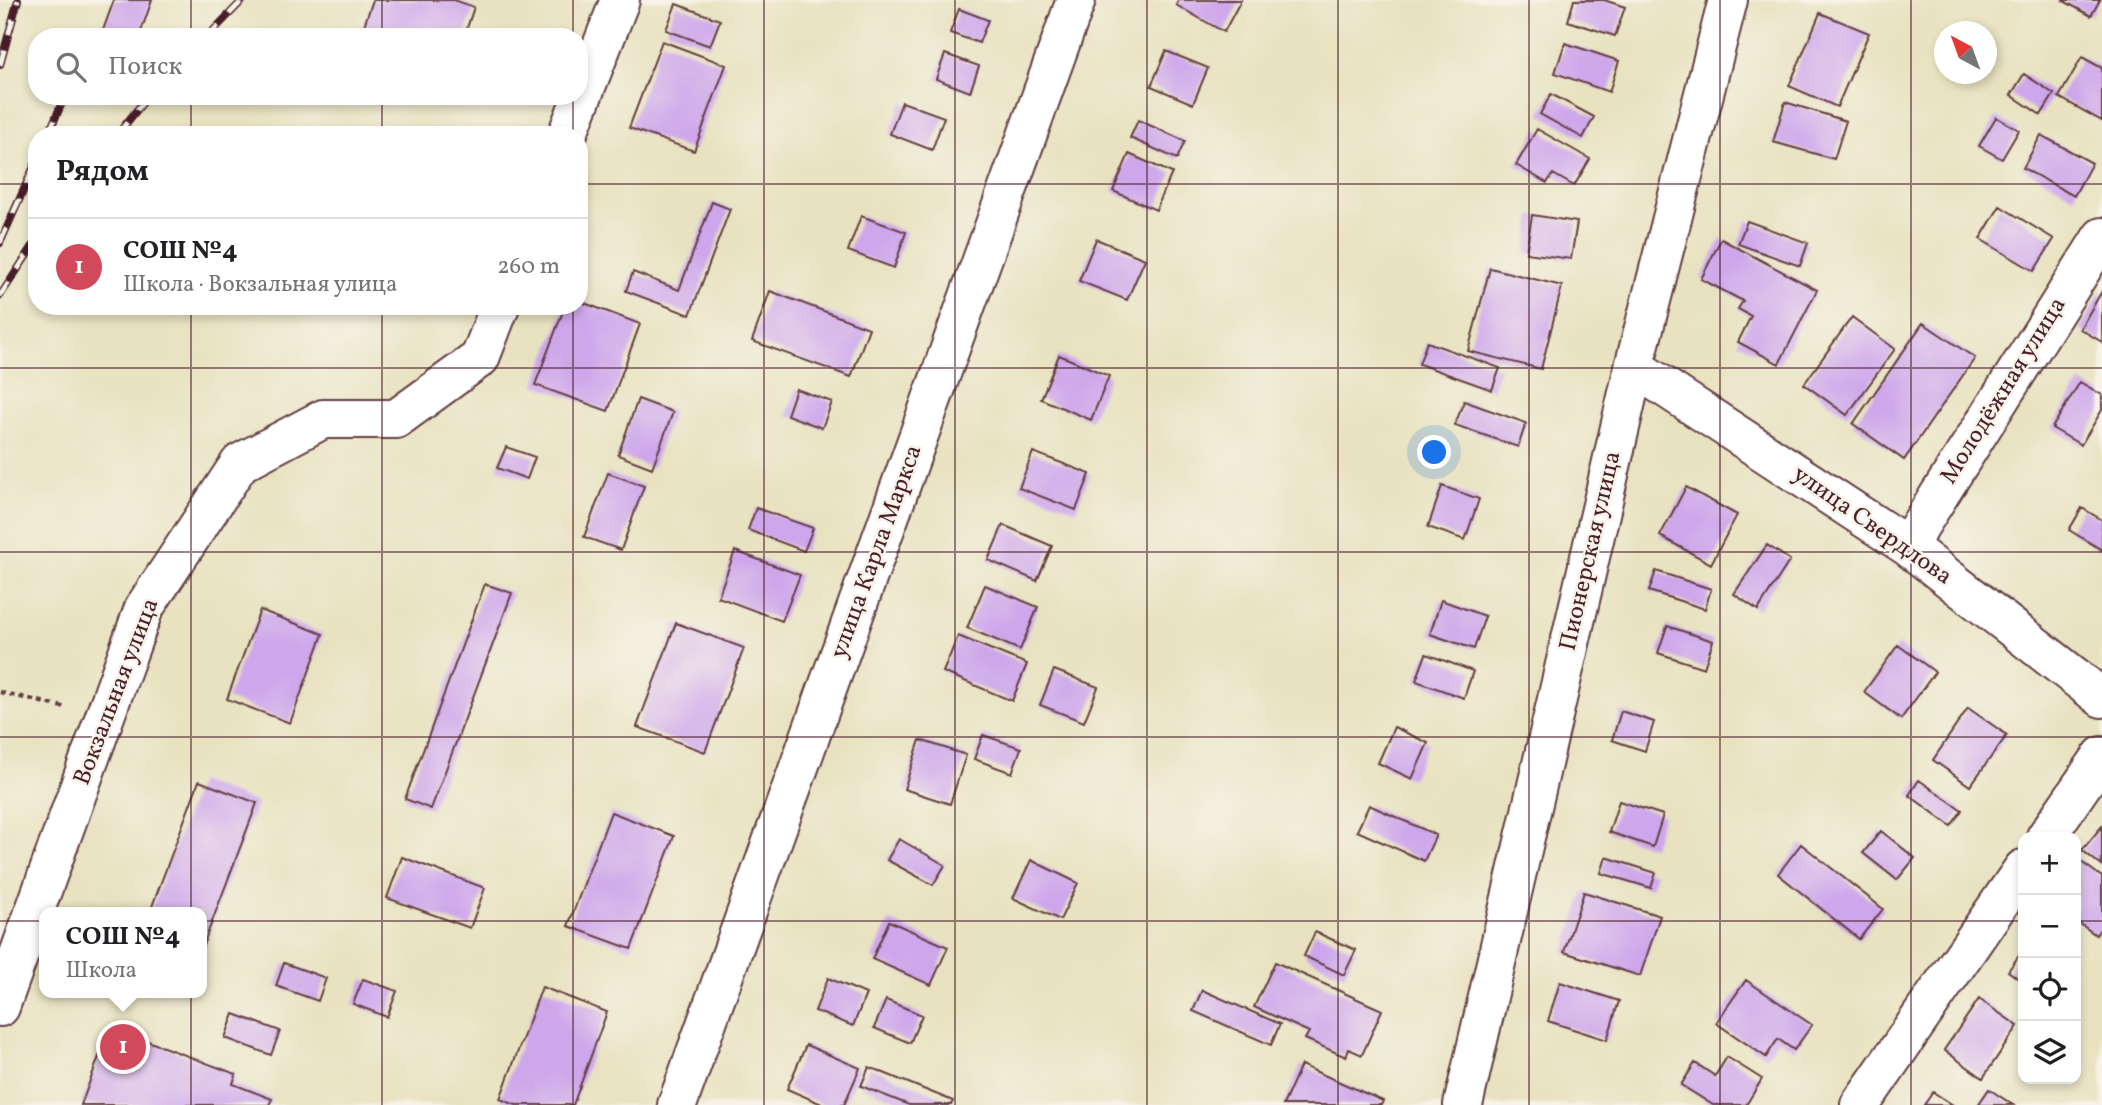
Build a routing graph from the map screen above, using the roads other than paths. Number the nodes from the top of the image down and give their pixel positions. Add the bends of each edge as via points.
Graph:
1 (620, 0) edge
2 (1076, 0) edge
3 (1728, 0) edge
4 (588, 82) edge
5 (579, 105) edge
6 (571, 126) edge
7 (2102, 237) edge
8 (497, 315) edge
9 (1634, 367) junction
10 (1907, 546) junction
11 (2102, 698) edge
12 (2102, 756) edge
13 (2049, 832) edge
14 (2018, 876) edge
15 (0, 1007) edge
16 (677, 1105) edge
17 (1464, 1105) edge
18 (1860, 1105) edge

1 - 4 street
2 - 16 street, улица Карла Маркса
3 - 9 street, Пионерская улица
5 - 6 street
7 - 10 street, Молодёжная улица
8 - 15 street, Вокзальная улица via 480,358 396,419 323,419 240,463 144,608
9 - 10 street, улица Свердлова
9 - 17 street, Пионерская улица
10 - 11 street, улица Свердлова
12 - 13 street
14 - 18 street

